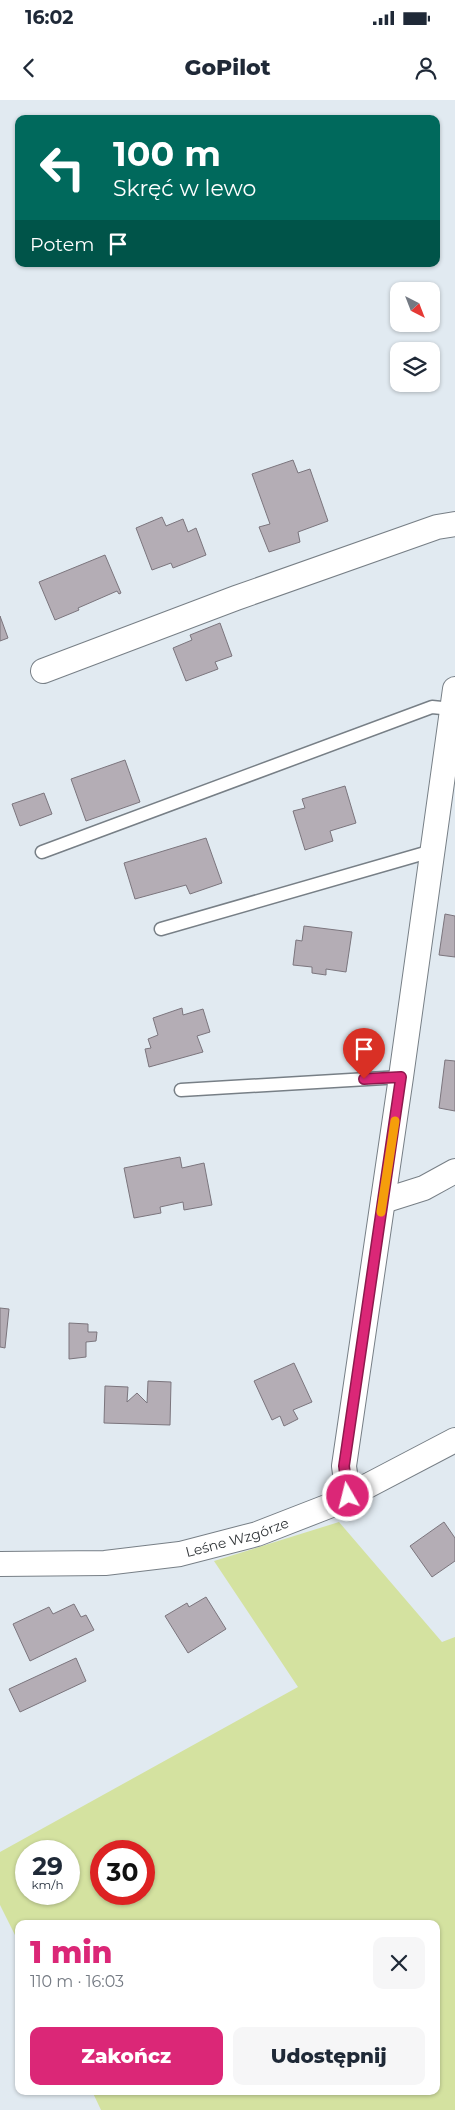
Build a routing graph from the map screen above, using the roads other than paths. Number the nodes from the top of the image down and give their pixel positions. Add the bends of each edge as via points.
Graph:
1 (455, 524) edge
2 (42, 671) dead end
3 (453, 699) edge
4 (432, 851) junction
5 (42, 852) dead end
6 (161, 929) dead end
7 (401, 1077) junction
8 (181, 1090) dead end
9 (455, 1172) edge
10 (383, 1201) junction
11 (455, 1440) edge
12 (348, 1496) junction
13 (0, 1564) edge

1 - 2 street via 437,527 236,598
3 - 4 street
3 - 5 lane
4 - 6 lane
4 - 7 street
7 - 8 lane
7 - 10 street
9 - 10 street via 424,1188
10 - 12 street via 344,1466
11 - 12 street, Leśne Wzgórze
12 - 13 street, Leśne Wzgórze via 257,1534 180,1554 105,1563

